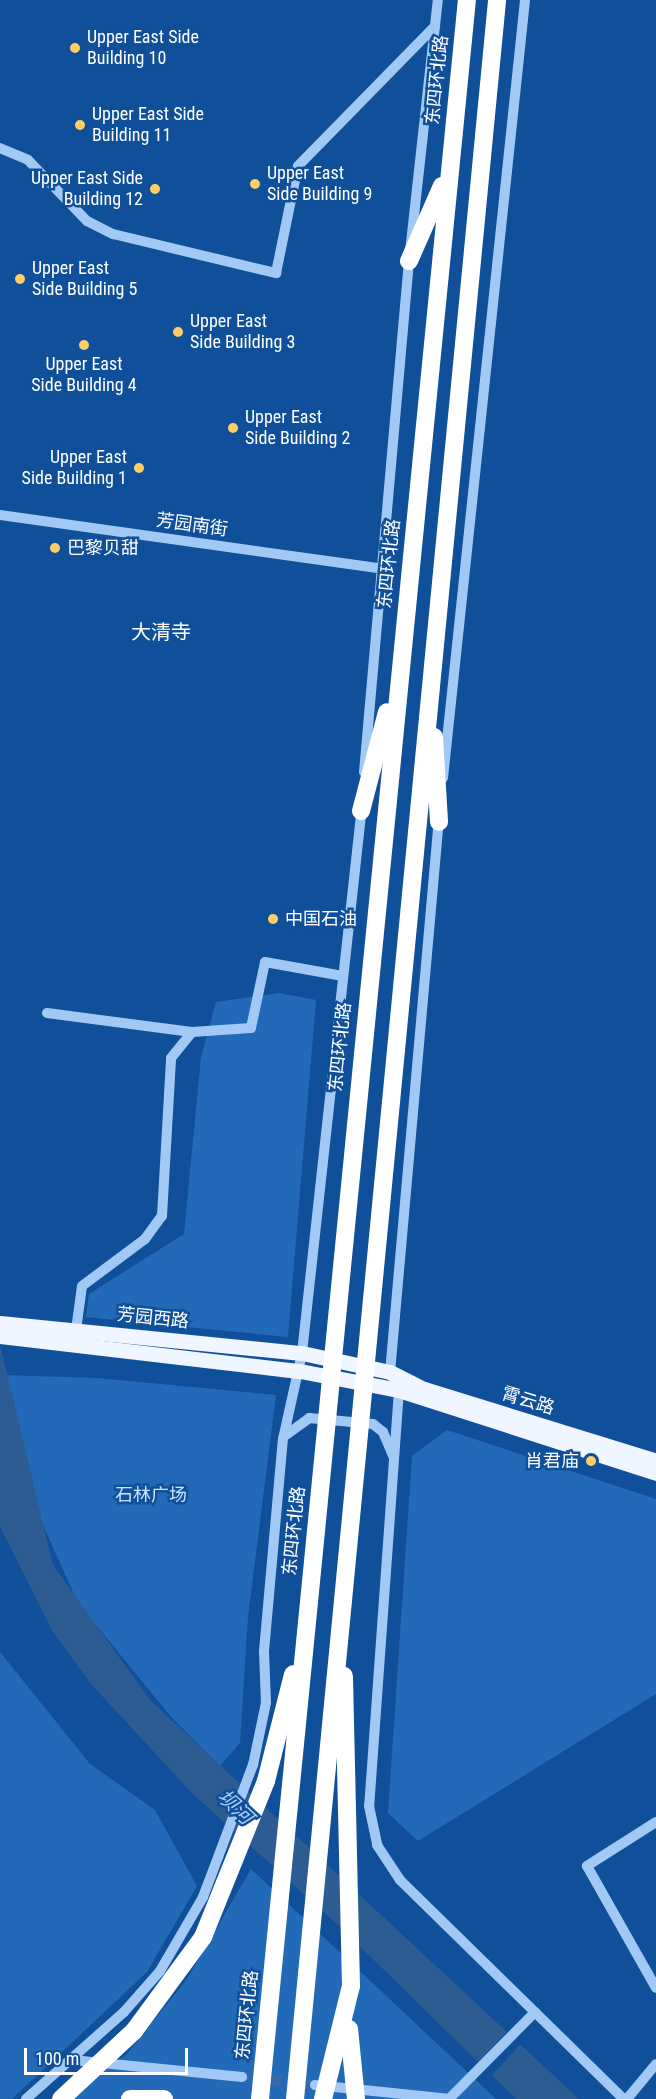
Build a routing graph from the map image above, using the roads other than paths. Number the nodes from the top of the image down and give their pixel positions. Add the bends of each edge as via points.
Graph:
1 (438, 0) edge
2 (467, 0) edge
3 (497, 0) edge
4 (525, 0) edge
5 (435, 26) junction
6 (0, 148) edge
7 (448, 174) junction
8 (409, 261) junction
9 (0, 515) edge
10 (379, 568) junction
11 (402, 652) junction
12 (430, 680) junction
13 (361, 811) junction
14 (439, 822) junction
15 (343, 976) junction
16 (47, 1013) dead end
17 (192, 1032) junction
18 (10, 1329) edge
19 (76, 1330) junction
20 (0, 1336) edge
21 (302, 1353) junction
22 (300, 1371) junction
23 (390, 1372) junction
24 (399, 1390) junction
25 (283, 1439) junction
26 (395, 1461) junction
27 (656, 1461) edge
28 (656, 1473) edge
29 (341, 1587) junction
30 (306, 1626) junction
31 (656, 1822) edge
32 (228, 1858) junction
33 (656, 1988) edge
34 (348, 2004) junction
35 (535, 2012) junction
36 (72, 2060) junction
37 (656, 2064) edge
38 (242, 2077) tunnel mouth
39 (319, 2092) edge
40 (450, 2098) edge
41 (26, 2099) edge
42 (61, 2099) edge
43 (130, 2099) edge
44 (164, 2099) edge
45 (260, 2099) edge
46 (295, 2099) edge
47 (356, 2099) edge
48 (626, 2099) edge

1 - 5 street, 东四环北路
2 - 7 highway, 东四环北路
3 - 12 highway
4 - 14 street
5 - 6 street via 298,166 276,273 112,234 87,221 28,160
5 - 8 street, 东四环北路
7 - 8 highway
7 - 11 highway, 东四环北路
8 - 10 street, 东四环北路
9 - 10 street, 芳园南街
10 - 13 street, 东四环北路
11 - 13 highway
11 - 30 highway, 东四环北路 via 334,1303
12 - 14 highway
12 - 29 highway
13 - 15 street, 东四环北路
14 - 23 street
15 - 17 street via 265,962 251,1028
15 - 21 street, 东四环北路
16 - 17 street
17 - 19 street via 171,1058 162,1216 145,1239 82,1286
18 - 19 main road, 芳园西路
18 - 20 main road, 芳园西路
18 - 22 main road, 芳园西路
19 - 21 main road, 芳园西路
21 - 22 street, 东四环北路
21 - 23 main road, 芳园西路
22 - 24 main road, 芳园西路
22 - 25 street, 东四环北路
23 - 24 street
23 - 27 main road, 霄云路 via 424,1389
24 - 26 street
24 - 28 main road, 霄云路
25 - 26 street via 309,1418 373,1424 383,1432
25 - 32 street, 东四环北路 via 264,1651 266,1703
26 - 35 street via 369,1806 377,1845 400,1880
29 - 34 highway via 353,1909
29 - 46 highway
30 - 32 highway via 266,1781
30 - 45 highway, 东四环北路
31 - 33 street via 587,1866
32 - 36 street, 东四环北路 via 160,1971
32 - 42 highway via 183,1969 112,2053
34 - 39 highway
34 - 47 highway
35 - 40 street
35 - 48 street
36 - 38 street
36 - 41 street, 东四环北路
37 - 48 street
39 - 40 street
43 - 44 highway

